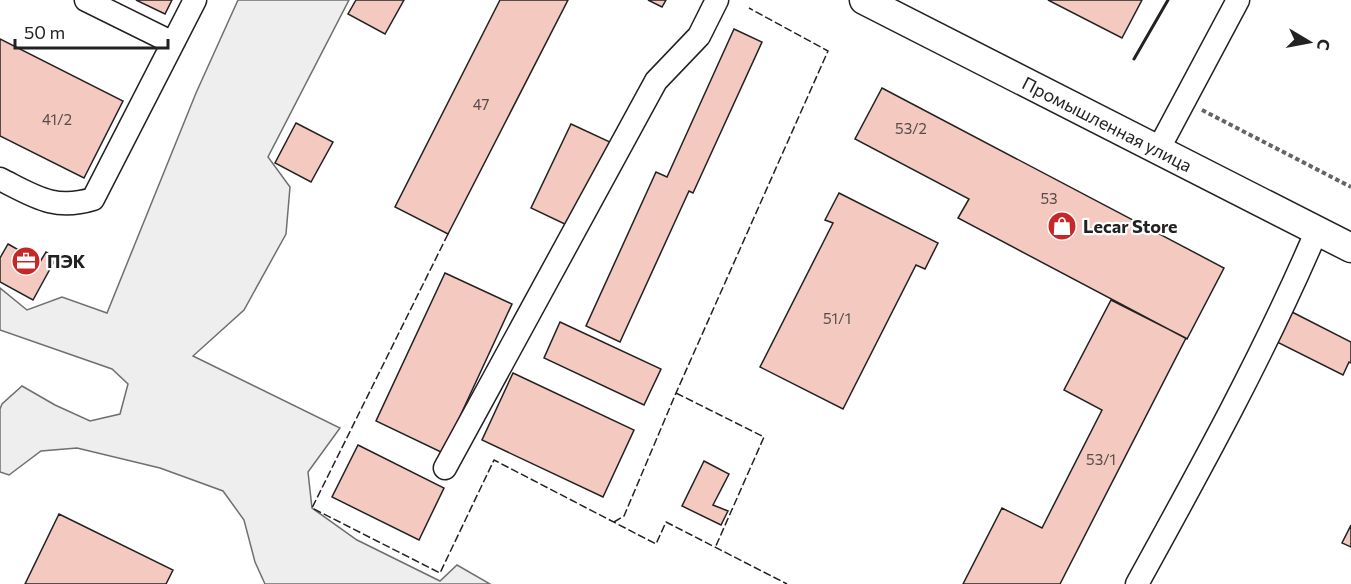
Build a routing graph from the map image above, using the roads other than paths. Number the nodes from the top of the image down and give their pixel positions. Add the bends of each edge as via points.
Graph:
1 (86, 0) edge
2 (195, 0) edge
3 (717, 0) edge
4 (864, 0) edge
5 (1238, 0) edge
6 (173, 43) junction
7 (1158, 150) junction
8 (0, 179) edge
9 (1317, 231) junction
10 (1351, 248) edge
11 (445, 468) dead end
12 (1137, 584) edge

1 - 6 lane
2 - 6 lane
3 - 11 lane via 699,36 656,81
4 - 7 main road, Промышленная улица
5 - 7 lane
6 - 8 lane via 93,199 62,205
7 - 9 main road, Промышленная улица
9 - 10 main road, Промышленная улица
9 - 12 lane via 1226,419

